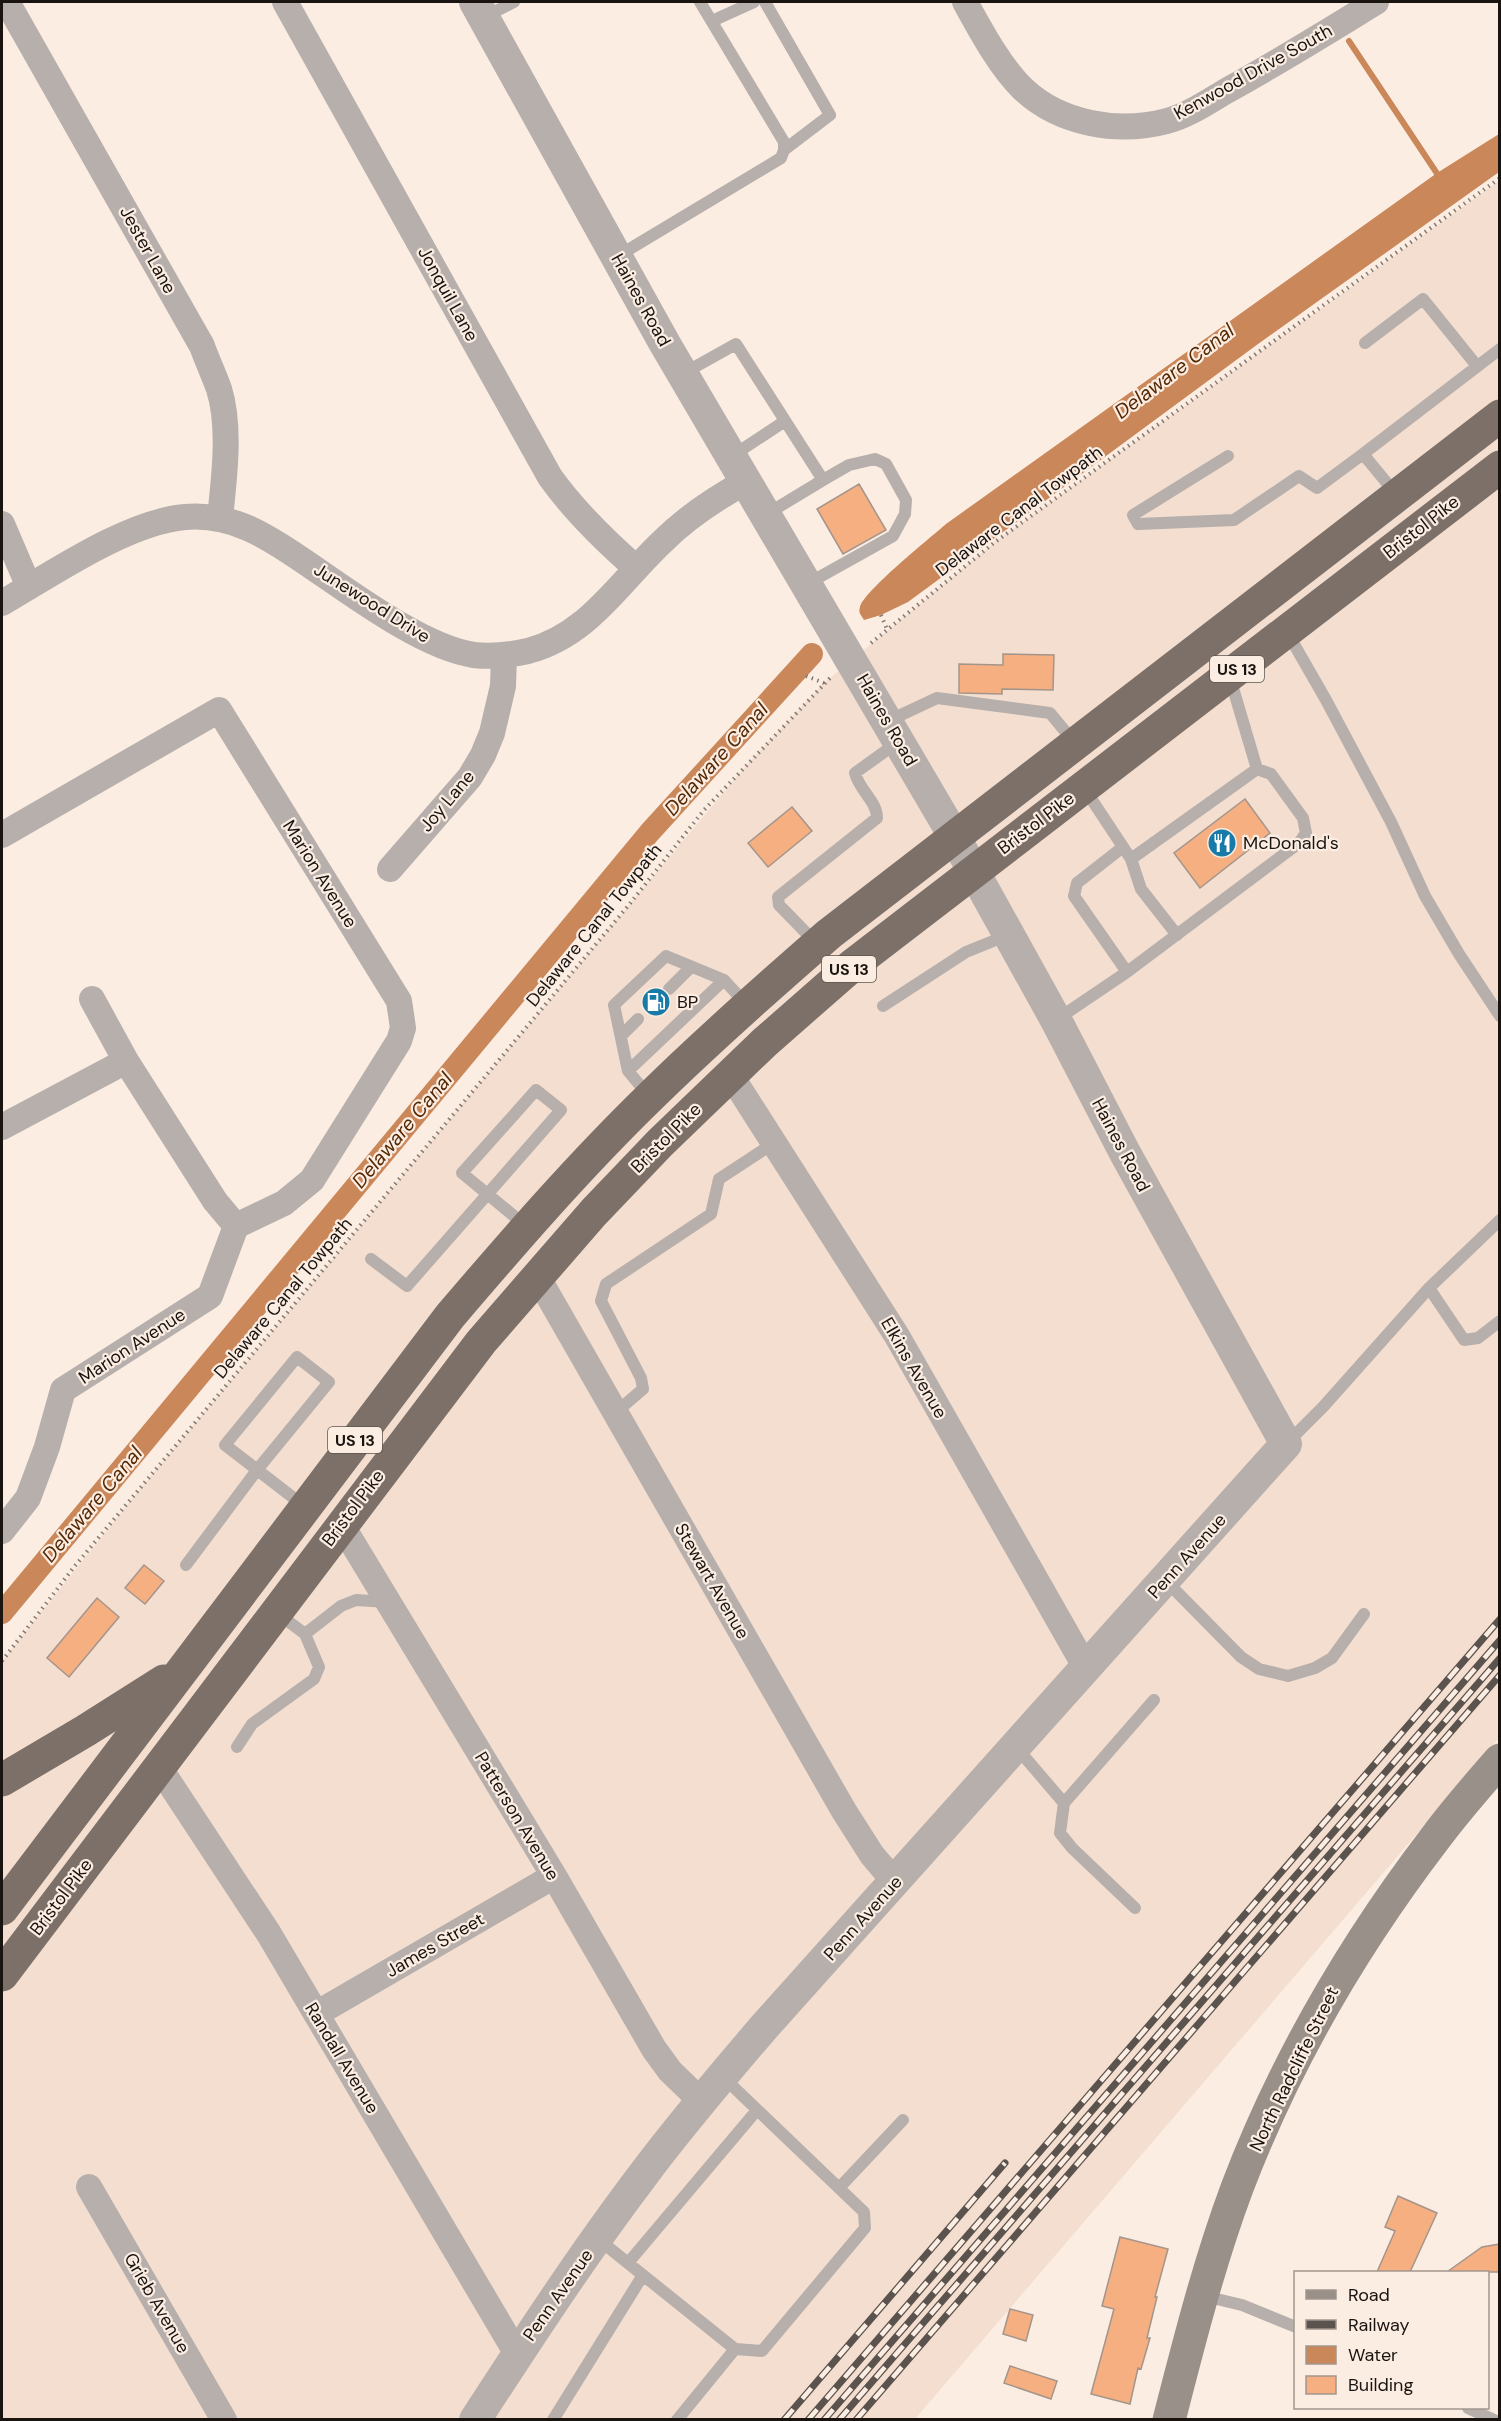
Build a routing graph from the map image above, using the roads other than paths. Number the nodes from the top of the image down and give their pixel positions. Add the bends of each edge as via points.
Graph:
1 (7, 2) edge
2 (285, 2) edge
3 (514, 2) edge
4 (700, 2) edge
5 (754, 2) edge
6 (765, 2) edge
7 (965, 2) edge
8 (1376, 2) edge
9 (480, 9) edge
10 (712, 21) junction
11 (784, 150) junction
12 (616, 256) junction
13 (1365, 343) dead end
14 (1500, 349) edge
15 (1477, 366) junction
16 (683, 374) junction
17 (1500, 416) edge
18 (785, 421) junction
19 (1363, 454) junction
20 (1228, 456) dead end
21 (1500, 467) edge
22 (740, 469) junction
23 (823, 480) junction
24 (1396, 495) junction
25 (766, 514) junction
26 (220, 518) junction
27 (2, 524) edge
28 (636, 568) junction
29 (807, 584) junction
30 (29, 587) junction
31 (2, 603) edge
32 (1286, 631) junction
33 (504, 656) junction
34 (1229, 675) junction
35 (893, 731) junction
36 (1075, 743) junction
37 (1257, 769) junction
38 (1083, 787) junction
39 (2, 836) edge
40 (954, 836) junction
41 (1123, 847) junction
42 (1131, 859) junction
43 (390, 869) dead end
44 (974, 871) junction
45 (1009, 934) junction
46 (1177, 935) junction
47 (817, 944) junction
48 (691, 967) junction
49 (1127, 972) junction
50 (723, 980) junction
51 (669, 989) dead end
52 (92, 999) dead end
53 (747, 1005) junction
54 (883, 1006) dead end
55 (1500, 1016) edge
56 (638, 1019) dead end
57 (1056, 1020) junction
58 (622, 1035) junction
59 (126, 1061) junction
60 (628, 1071) junction
61 (730, 1074) junction
62 (650, 1097) junction
63 (2, 1127) edge
64 (774, 1143) junction
65 (487, 1193) junction
66 (1500, 1220) edge
67 (236, 1227) junction
68 (527, 1227) junction
69 (371, 1259) dead end
70 (537, 1276) junction
71 (1429, 1288) junction
72 (1500, 1321) edge
73 (615, 1413) junction
74 (1286, 1444) junction
75 (257, 1470) junction
76 (305, 1507) junction
77 (341, 1524) junction
78 (2, 1531) edge
79 (186, 1564) dead end
80 (1165, 1580) junction
81 (389, 1602) junction
82 (276, 1611) junction
83 (1364, 1614) dead end
84 (305, 1634) junction
85 (186, 1664) junction
86 (1086, 1668) junction
87 (1154, 1700) dead end
88 (237, 1747) dead end
89 (1016, 1747) junction
90 (1500, 1760) edge
91 (159, 1767) junction
92 (2, 1780) edge
93 (1064, 1803) junction
94 (554, 1876) junction
95 (895, 1882) junction
96 (1135, 1908) dead end
97 (2, 1909) edge
98 (2, 1975) edge
99 (316, 2014) junction
100 (722, 2076) junction
101 (701, 2101) junction
102 (757, 2110) junction
103 (903, 2120) dead end
104 (89, 2187) dead end
105 (839, 2188) junction
106 (597, 2238) junction
107 (628, 2263) junction
108 (643, 2275) junction
109 (1203, 2296) junction
110 (1294, 2326) edge
111 (735, 2349) junction
112 (517, 2354) junction
113 (1470, 2409) edge
114 (224, 2420) edge
115 (475, 2420) edge
116 (553, 2420) edge
117 (677, 2420) edge
118 (1169, 2420) edge
119 (1494, 2420) edge

1 - 26 street, Jester Lane via 202,346 224,414 225,467
2 - 28 street, Jonquil Lane via 550,477 592,529
3 - 9 lane
4 - 10 lane
5 - 10 lane
6 - 11 lane via 830,115
7 - 8 street, Kenwood Drive South via 1009,74 1043,105 1076,120 1105,125 1139,125 1185,114
9 - 12 street, Haines Road
10 - 11 lane via 784,142
11 - 12 lane via 781,158
12 - 16 street, Haines Road
13 - 15 lane via 1423,299
14 - 15 lane
15 - 19 lane
16 - 18 lane via 736,344
16 - 22 street, Haines Road
17 - 24 highway, US 13
18 - 22 lane
18 - 23 lane
19 - 20 lane via 1317,488 1299,476 1234,520 1138,524 1133,515
19 - 24 lane
21 - 32 highway, Bristol Pike / US 13
22 - 25 street, Haines Road
22 - 28 street, Junewood Drive
23 - 25 lane
23 - 29 lane via 849,465 875,459 886,464 906,500 905,514 893,536
24 - 36 highway, US 13
25 - 29 street, Haines Road
26 - 30 street, Junewood Drive via 160,521 119,537
26 - 33 street, Junewood Drive via 268,537 425,638 472,655
27 - 30 street
28 - 33 street, Junewood Drive via 601,608 574,629 539,647
29 - 35 street, Haines Road
30 - 31 street, Junewood Drive
32 - 34 highway, Bristol Pike / US 13
32 - 55 lane via 1391,822 1425,896
33 - 43 street, Joy Lane via 503,686 483,755 470,777
34 - 37 lane
34 - 38 highway, Bristol Pike / US 13
35 - 36 lane via 937,698 1050,713
35 - 40 street, Haines Road
35 - 47 lane via 855,773 877,810 877,818 778,897 779,905
36 - 40 highway, US 13
37 - 42 lane
37 - 46 lane via 1271,774 1303,818 1306,833 1299,843
38 - 41 lane
38 - 44 highway, Bristol Pike / US 13
39 - 67 street, Marion Avenue via 219,710 399,1001 403,1028 399,1041 312,1180 284,1203
40 - 44 street, Haines Road
40 - 47 highway, US 13
41 - 42 lane
41 - 49 lane via 1077,883 1074,896
42 - 46 lane via 1142,889
44 - 45 street, Haines Road
44 - 61 highway, Bristol Pike / US 13 via 854,964
45 - 54 lane via 966,952
45 - 57 street, Haines Road
46 - 49 lane
47 - 53 highway, US 13
48 - 50 lane
48 - 51 lane
48 - 58 lane via 666,956 614,1005
49 - 57 lane
50 - 53 lane
50 - 60 lane
52 - 59 street
53 - 62 highway, US 13
56 - 58 lane
57 - 74 street, Haines Road via 1125,1154
58 - 60 lane
59 - 63 street
59 - 67 street via 214,1202
60 - 62 lane
61 - 64 street, Elkins Avenue
61 - 70 highway, Bristol Pike / US 13
62 - 68 highway, US 13
64 - 73 lane via 719,1179 711,1214 606,1284 601,1301 641,1378 642,1389
64 - 86 street, Elkins Avenue via 897,1336
65 - 65 lane via 462,1173 536,1090 561,1110
65 - 68 lane
65 - 69 lane via 407,1286
66 - 71 lane
67 - 78 street, Marion Avenue via 210,1296 63,1389 28,1498
68 - 76 highway, US 13 via 450,1317
70 - 73 street, Stewart Avenue
70 - 77 highway, Bristol Pike / US 13 via 454,1375
71 - 72 lane via 1464,1340 1478,1338
71 - 74 lane
73 - 95 street, Stewart Avenue via 844,1811
74 - 80 street, Penn Avenue
75 - 75 lane via 225,1444 297,1357 329,1382
75 - 76 lane
75 - 79 lane
76 - 85 highway, US 13
77 - 81 street, Patterson Avenue
77 - 82 highway, Bristol Pike / US 13
80 - 83 lane via 1240,1657 1259,1669 1288,1676 1332,1658
80 - 86 street, Penn Avenue
81 - 84 lane via 357,1600 340,1606
81 - 94 street, Patterson Avenue
82 - 84 lane
82 - 91 highway, Bristol Pike / US 13
84 - 88 lane via 319,1666 314,1678 252,1724
85 - 92 highway via 145,1694
85 - 97 highway, US 13
86 - 89 street, Penn Avenue
87 - 93 lane
89 - 93 lane
89 - 95 street, Penn Avenue
90 - 109 main road, North Radcliffe Street via 1436,1836 1394,1894 1309,2032 1238,2186
91 - 98 highway, Bristol Pike / US 13
91 - 99 street, Randall Avenue via 254,1910
93 - 96 lane via 1060,1833
94 - 99 street, James Street
94 - 101 street, Patterson Avenue via 654,2049
95 - 100 street, Penn Avenue
99 - 112 street, Randall Avenue
100 - 101 street, Penn Avenue
100 - 102 lane
101 - 106 street, Penn Avenue
102 - 105 lane
102 - 107 lane
103 - 105 lane
104 - 114 street, Grieb Avenue
105 - 111 lane via 864,2212 866,2228 762,2351
106 - 107 lane
106 - 112 street, Penn Avenue
107 - 108 lane
108 - 111 lane
108 - 116 lane
109 - 110 lane via 1242,2304
109 - 118 main road, North Radcliffe Street
111 - 117 lane
112 - 115 street, Penn Avenue
113 - 119 lane

